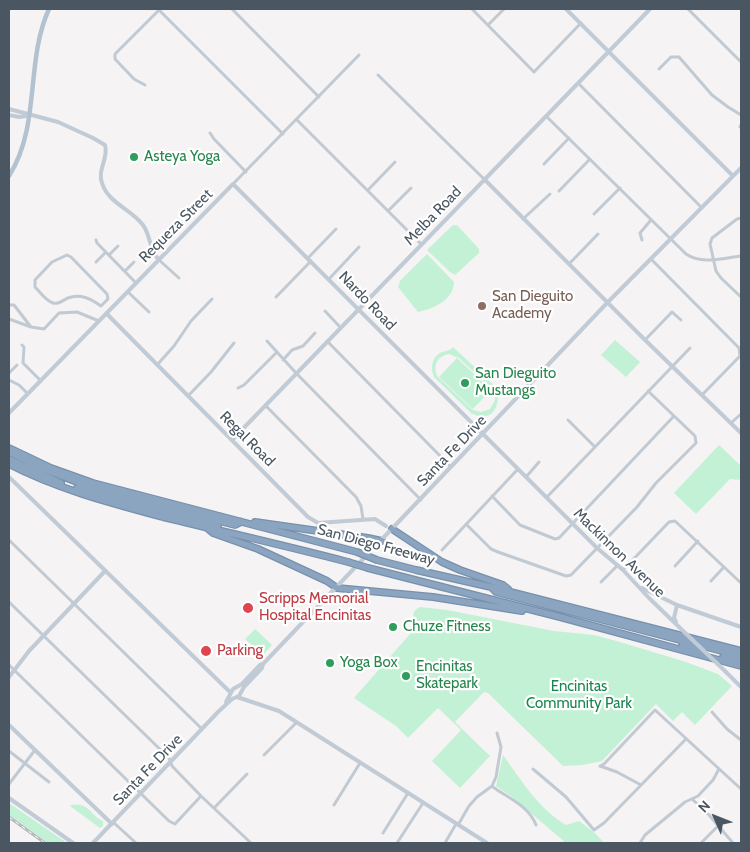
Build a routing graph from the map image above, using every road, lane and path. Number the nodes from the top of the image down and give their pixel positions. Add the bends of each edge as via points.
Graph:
1 (49, 9) edge
2 (159, 9) edge
3 (232, 9) edge
4 (472, 9) edge
5 (504, 9) edge
6 (566, 9) edge
7 (650, 9) edge
8 (688, 9) edge
9 (581, 23) junction
10 (488, 25) junction
11 (608, 52) junction
12 (359, 55) dead end
13 (741, 62) edge
14 (659, 69) dead end
15 (378, 76) dead end
16 (577, 83) junction
17 (145, 84) dead end
18 (319, 97) junction
19 (9, 109) edge
20 (9, 114) edge
21 (28, 115) junction
22 (546, 115) junction
23 (741, 115) edge
24 (297, 120) junction
25 (210, 133) dead end
26 (282, 134) junction
27 (569, 138) junction
28 (590, 159) junction
29 (395, 162) dead end
30 (544, 164) dead end
31 (741, 168) edge
32 (246, 172) junction
33 (9, 176) edge
34 (733, 176) junction
35 (484, 179) junction
36 (233, 184) junction
37 (411, 188) dead end
38 (620, 188) junction
39 (368, 190) junction
40 (559, 191) dead end
41 (550, 194) dead end
42 (702, 208) junction
43 (388, 211) junction
44 (594, 214) dead end
45 (741, 218) edge
46 (523, 219) junction
47 (651, 220) junction
48 (336, 229) dead end
49 (598, 234) dead end
50 (670, 239) junction
51 (96, 240) dead end
52 (642, 240) dead end
53 (422, 244) junction
54 (118, 246) dead end
55 (359, 247) dead end
56 (108, 254) junction
57 (741, 256) edge
58 (310, 259) junction
59 (650, 259) junction
60 (159, 260) junction
61 (712, 260) junction
62 (96, 262) dead end
63 (134, 262) dead end
64 (569, 264) junction
65 (125, 271) junction
66 (179, 278) dead end
67 (329, 278) junction
68 (136, 283) junction
69 (128, 292) junction
70 (276, 297) dead end
71 (741, 297) edge
72 (212, 299) dead end
73 (607, 303) junction
74 (9, 305) edge
75 (101, 306) junction
76 (358, 309) junction
77 (325, 311) dead end
78 (149, 312) dead end
79 (107, 314) junction
80 (9, 319) edge
81 (681, 320) dead end
82 (99, 321) junction
83 (31, 326) junction
84 (340, 327) junction
85 (315, 333) dead end
86 (645, 340) junction
87 (267, 341) dead end
88 (327, 341) junction
89 (234, 343) dead end
90 (22, 346) dead end
91 (690, 348) dead end
92 (276, 352) junction
93 (740, 352) edge
94 (283, 360) junction
95 (17, 364) dead end
96 (157, 365) junction
97 (672, 366) junction
98 (9, 373) edge
99 (296, 373) junction
100 (9, 380) edge
101 (40, 381) junction
102 (238, 388) dead end
103 (648, 391) junction
104 (28, 394) junction
105 (702, 395) junction
106 (188, 396) junction
107 (265, 405) junction
108 (9, 413) edge
109 (741, 414) edge
110 (674, 416) junction
111 (568, 420) dead end
112 (731, 423) junction
113 (741, 433) edge
114 (483, 434) junction
115 (232, 440) junction
116 (594, 447) junction
117 (9, 448) edge
118 (9, 452) edge
119 (9, 459) edge
120 (539, 462) dead end
121 (9, 464) edge
122 (451, 468) junction
123 (518, 469) junction
124 (526, 476) junction
125 (9, 477) edge
126 (492, 496) junction
127 (547, 497) junction
128 (421, 500) junction
129 (230, 519) junction
130 (363, 519) junction
131 (241, 522) junction
132 (466, 524) junction
133 (572, 524) junction
134 (386, 526) joint
135 (207, 528) junction
136 (392, 529) junction
137 (242, 537) junction
138 (9, 540) edge
139 (382, 541) junction
140 (698, 541) junction
141 (597, 548) junction
142 (442, 550) dead end
143 (618, 565) junction
144 (675, 566) dead end
145 (724, 567) junction
146 (623, 570) junction
147 (105, 571) junction
148 (711, 581) dead end
149 (601, 582) dead end
150 (741, 583) edge
151 (491, 587) junction
152 (640, 587) junction
153 (337, 588) junction
154 (512, 592) junction
155 (489, 599) junction
156 (9, 602) edge
157 (74, 603) junction
158 (677, 605) junction
159 (560, 617) junction
160 (677, 625) junction
161 (741, 627) edge
162 (43, 635) junction
163 (741, 651) edge
164 (741, 656) edge
165 (741, 661) edge
166 (9, 665) edge
167 (741, 666) edge
168 (14, 670) junction
169 (9, 677) edge
170 (223, 684) junction
171 (741, 687) edge
172 (238, 690) junction
173 (232, 693) junction
174 (237, 697) junction
175 (252, 702) junction
176 (218, 712) junction
177 (712, 712) dead end
178 (297, 722) junction
179 (9, 725) edge
180 (202, 728) junction
181 (497, 733) dead end
182 (686, 739) junction
183 (741, 740) edge
184 (35, 750) junction
185 (9, 751) edge
186 (264, 755) dead end
187 (171, 762) junction
188 (25, 763) junction
189 (360, 763) junction
190 (533, 769) dead end
191 (720, 769) junction
192 (247, 774) dead end
193 (49, 782) dead end
194 (9, 784) edge
195 (641, 785) junction
196 (492, 786) junction
197 (741, 789) edge
198 (408, 793) junction
199 (141, 794) junction
200 (201, 796) junction
201 (9, 798) edge
202 (692, 799) junction
203 (423, 804) junction
204 (334, 805) dead end
205 (214, 808) junction
206 (112, 823) junction
207 (457, 825) junction
208 (536, 825) dead end
209 (717, 827) junction
210 (383, 833) dead end
211 (73, 843) edge
212 (93, 843) edge
213 (136, 843) edge
214 (252, 843) edge
215 (397, 843) edge
216 (445, 843) edge
217 (487, 843) edge
218 (640, 843) edge
219 (700, 843) edge
220 (733, 843) edge

1 - 21 main road via 37,44
2 - 17 street via 115,54 115,59 134,79
2 - 26 street
3 - 18 street
4 - 10 street
5 - 10 street
6 - 9 street
7 - 11 street, Melba Road
8 - 13 street
9 - 10 street via 534,72
9 - 11 street
11 - 16 street, Melba Road
11 - 34 street
12 - 18 street, Requeza Street
14 - 23 street via 671,57 679,56 712,95
15 - 35 street
16 - 22 street, Melba Road
16 - 42 street
18 - 24 street, Requeza Street
19 - 21 street
20 - 21 street
21 - 33 main road via 19,156
21 - 60 street via 48,118 105,145 100,178 105,191 142,224
22 - 27 street
22 - 35 street, Melba Road
24 - 26 street, Requeza Street
24 - 39 street
25 - 32 street
26 - 32 street, Requeza Street
27 - 28 street
27 - 30 street
28 - 38 street
28 - 40 street
29 - 39 street
31 - 34 street, Santa Fe Drive
32 - 36 street, Requeza Street
34 - 42 street, Santa Fe Drive
35 - 46 street
35 - 53 street, Melba Road
36 - 58 street, Nardo Road
36 - 60 street, Requeza Street
37 - 43 street
38 - 44 street
38 - 47 street
39 - 43 street
41 - 46 street
42 - 50 street, Santa Fe Drive
43 - 53 street
45 - 61 street via 712,238
46 - 64 street
47 - 50 street
47 - 52 street via 640,233
48 - 58 street
49 - 64 street
50 - 59 street, Santa Fe Drive
50 - 61 street via 694,259
51 - 56 street
53 - 76 street, Melba Road
54 - 56 street
55 - 67 street
56 - 62 street
56 - 65 street
57 - 61 street
58 - 67 street, Nardo Road
58 - 70 street
59 - 73 street, Santa Fe Drive
59 - 93 street via 738,346
60 - 66 street
60 - 68 street, Requeza Street
61 - 71 street via 721,278
63 - 65 street
64 - 73 street
65 - 68 street
67 - 76 street, Nardo Road
68 - 69 street, Requeza Street
69 - 78 street
69 - 79 street, Requeza Street
72 - 96 street
73 - 86 street
73 - 114 street, Santa Fe Drive
74 - 83 street via 14,305
75 - 75 street via 107,301 107,294 67,255 52,262 35,280 35,287 52,303 82,296
75 - 79 street
76 - 84 street, Melba Road
76 - 114 street, Nardo Road
77 - 84 street
79 - 82 street, Requeza Street
79 - 96 street, Regal Road
80 - 83 street
81 - 86 street via 672,312
82 - 83 street via 77,312 57,314 44,329
82 - 101 street, Requeza Street
84 - 88 street, Melba Road
85 - 94 street via 304,346 292,350
86 - 97 street
87 - 92 street
88 - 99 street, Melba Road
88 - 122 street
89 - 106 street
90 - 101 street via 23,363
91 - 97 street
92 - 94 street
92 - 102 street
93 - 105 street via 740,356
94 - 99 street
95 - 98 street
96 - 106 street, Regal Road
97 - 103 street
97 - 105 street
99 - 107 street, Melba Road
99 - 128 street
100 - 104 street
101 - 104 street, Requeza Street
103 - 110 street
103 - 116 street
104 - 108 street, Requeza Street
105 - 112 street
106 - 115 street, Regal Road
107 - 115 street, Melba Road
107 - 130 street via 356,496
109 - 112 street
110 - 133 street
110 - 141 street via 695,436 695,445
111 - 116 street
112 - 113 street
114 - 122 street, Santa Fe Drive
114 - 123 street, Mackinnon Avenue
115 - 130 street, Regal Road via 312,520 318,523
116 - 127 street
117 - 129 highway, San Diego Freeway via 93,483
118 - 131 highway via 95,489 235,525
119 - 137 highway via 82,490 234,531
120 - 124 street
121 - 135 highway, San Diego Freeway via 86,495
122 - 128 street, Santa Fe Drive
123 - 124 street, Mackinnon Avenue
123 - 126 street
124 - 127 street, Mackinnon Avenue
125 - 147 street
126 - 132 street
126 - 133 street via 520,525 556,539
127 - 133 street, Mackinnon Avenue
128 - 136 street, Santa Fe Drive
129 - 131 highway, San Diego Freeway
129 - 139 highway
130 - 134 street, Regal Road via 375,519
131 - 151 highway, San Diego Freeway, bridge via 377,560
132 - 141 street via 492,549 566,576 572,574
132 - 142 street
133 - 141 street, Mackinnon Avenue
134 - 136 street, Regal Road
135 - 137 highway, San Diego Freeway
135 - 153 highway via 305,570
136 - 139 street, Santa Fe Drive
136 - 154 highway via 442,562 503,585
137 - 155 highway, San Diego Freeway, bridge
138 - 157 street
139 - 153 street, Santa Fe Drive
140 - 144 street
140 - 145 street
140 - 146 street via 671,521
141 - 143 street, Mackinnon Avenue
143 - 146 street, Mackinnon Avenue
143 - 149 street
145 - 148 street
145 - 150 street
146 - 152 street, Mackinnon Avenue
147 - 157 street
147 - 170 street
151 - 154 highway, San Diego Freeway
151 - 164 highway via 496,592
152 - 158 street
152 - 160 street, Mackinnon Avenue
153 - 159 highway via 433,597
153 - 172 street, Santa Fe Drive
154 - 163 highway, San Diego Freeway
155 - 159 highway, San Diego Freeway
155 - 165 highway
156 - 162 street
157 - 162 street
157 - 180 street
158 - 160 street via 674,618
158 - 161 street
159 - 167 highway, San Diego Freeway
160 - 171 street, Mackinnon Avenue, bridge
162 - 168 street
162 - 187 street
166 - 168 street
168 - 169 street
168 - 199 street
170 - 172 street
170 - 173 street
172 - 173 street, Santa Fe Drive
172 - 174 street, Santa Fe Drive
172 - 175 street
173 - 174 street
173 - 176 street, Santa Fe Drive
174 - 175 street
174 - 176 street, Santa Fe Drive
175 - 178 street via 279,710
176 - 180 street, Santa Fe Drive
177 - 183 street
178 - 186 street
178 - 189 street
179 - 184 street
180 - 187 street, Santa Fe Drive
181 - 196 street via 501,747
182 - 191 street
182 - 195 street
182 - 195 street via 655,710 600,766
184 - 188 street
184 - 206 street
185 - 188 street
187 - 199 street, Santa Fe Drive
187 - 200 street
188 - 193 street
188 - 194 street
189 - 198 street
189 - 204 street
190 - 195 street via 566,797 594,830
191 - 197 street
191 - 202 street via 708,787
192 - 205 street
196 - 207 street via 477,797
196 - 208 street via 515,801
198 - 203 street
198 - 210 street
199 - 200 street via 175,824
199 - 206 street, Santa Fe Drive
200 - 205 street
201 - 211 street
202 - 209 street
202 - 218 street
203 - 207 street
203 - 215 street
205 - 214 street
206 - 212 street, Santa Fe Drive
206 - 213 street
207 - 216 street
207 - 217 street
209 - 219 street
209 - 220 street

